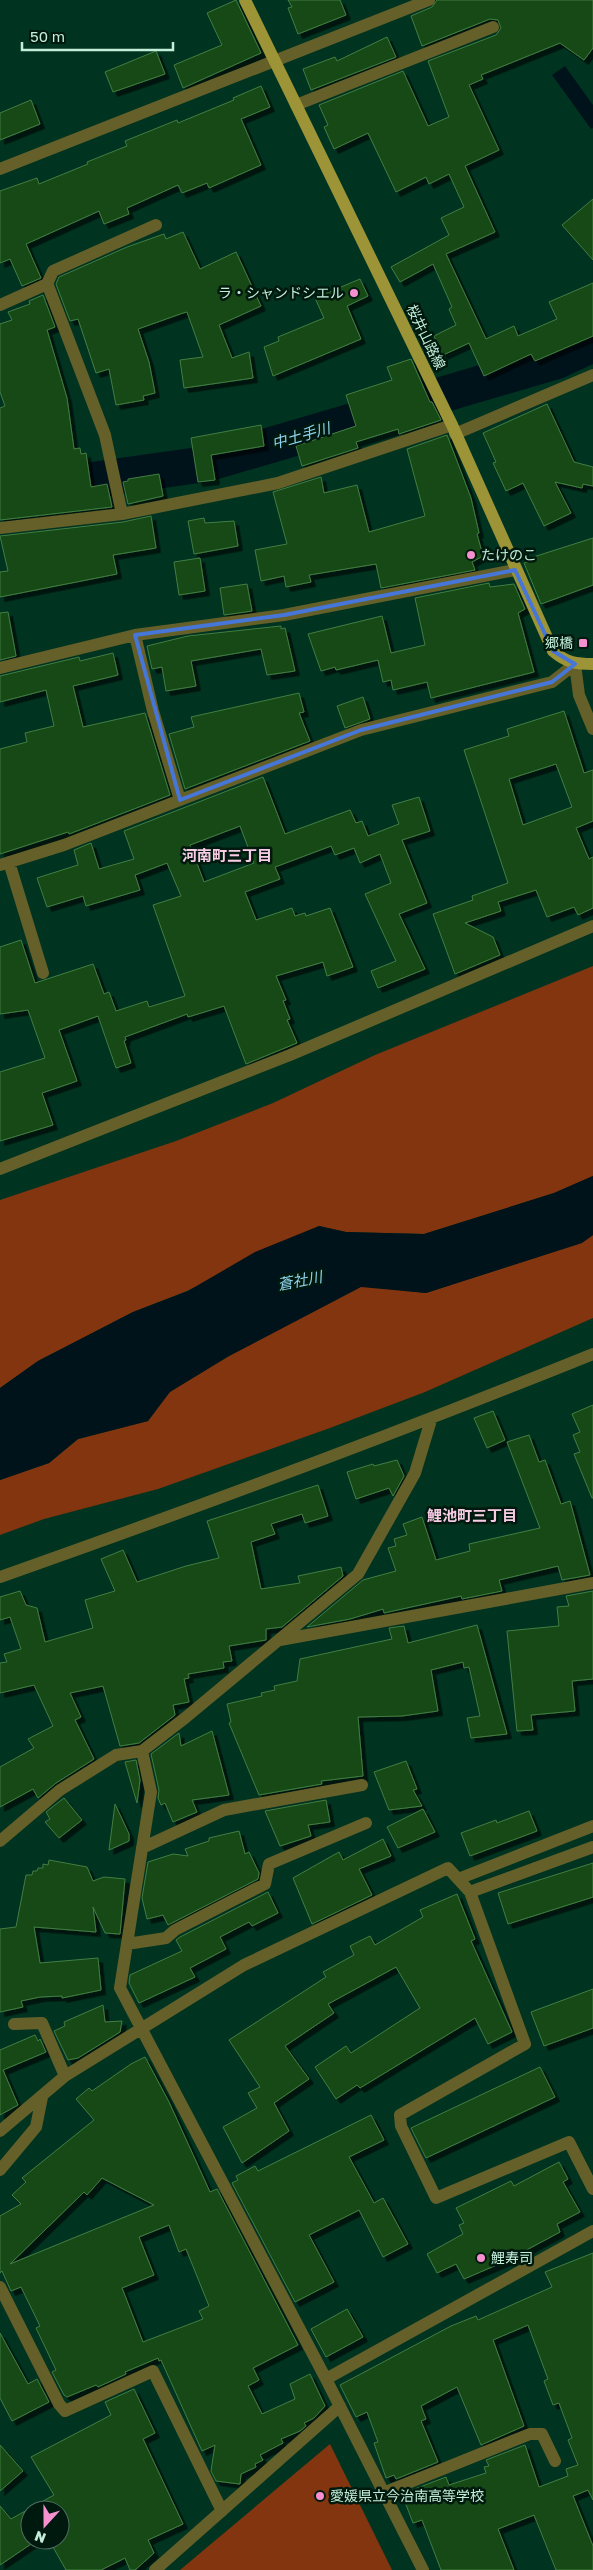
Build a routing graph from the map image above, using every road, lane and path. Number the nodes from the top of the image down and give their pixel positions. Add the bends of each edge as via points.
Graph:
1 (245, 0) edge
2 (429, 0) edge
3 (493, 27) dead end
4 (274, 61) junction
5 (296, 105) junction
6 (0, 169) edge
7 (156, 225) dead end
8 (47, 283) junction
9 (0, 305) edge
10 (593, 375) edge
11 (453, 430) junction
12 (122, 513) junction
13 (0, 528) edge
14 (516, 570) junction
15 (134, 635) junction
16 (575, 664) junction
17 (593, 664) edge
18 (0, 668) edge
19 (593, 729) edge
20 (180, 800) junction
21 (4, 864) edge
22 (593, 926) edge
23 (43, 973) dead end
24 (0, 1169) edge
25 (593, 1354) edge
26 (432, 1420) junction
27 (0, 1576) edge
28 (593, 1583) edge
29 (278, 1640) junction
30 (142, 1750) junction
31 (362, 1785) dead end
32 (366, 1823) dead end
33 (593, 1826) edge
34 (0, 1841) edge
35 (593, 1847) edge
36 (142, 1848) junction
37 (458, 1879) junction
38 (470, 1892) junction
39 (127, 1944) junction
40 (14, 2024) dead end
41 (142, 2029) junction
42 (65, 2076) junction
43 (42, 2097) junction
44 (0, 2131) edge
45 (0, 2170) edge
46 (593, 2189) edge
47 (593, 2230) edge
48 (0, 2287) edge
49 (326, 2379) junction
50 (340, 2406) junction
51 (555, 2460) dead end
52 (383, 2493) junction
53 (222, 2511) junction
54 (155, 2570) edge
55 (423, 2570) edge

1 - 4 main road, 桜井山路線
2 - 4 street
3 - 5 street
4 - 5 main road, 桜井山路線
4 - 6 street
5 - 11 main road, 桜井山路線
7 - 8 street via 54,272
8 - 9 street
8 - 12 street via 105,435
10 - 11 street
11 - 12 street via 278,484
11 - 14 main road, 桜井山路線
12 - 13 street
14 - 15 street via 284,615
14 - 16 main road, 桜井山路線 via 553,651
15 - 18 street
15 - 20 street
16 - 17 main road
16 - 19 street via 579,695
16 - 20 street via 552,682 361,730
20 - 21 street via 64,845
21 - 23 street
22 - 24 street via 280,1059
25 - 26 street
26 - 27 street
26 - 29 street via 415,1473 358,1574
28 - 29 street
29 - 30 street
30 - 34 street via 116,1754 60,1790
30 - 36 street via 150,1792
31 - 36 street via 224,1810
32 - 39 street via 269,1864 266,1884 175,1930 166,1938
33 - 37 street
35 - 38 street
36 - 39 street
37 - 38 street
37 - 41 street via 448,1868 244,1965
38 - 46 street via 525,2044 400,2115 401,2126 436,2198 569,2142
39 - 41 street via 120,1988
40 - 42 street via 42,2023
41 - 42 street
41 - 49 street
42 - 43 street
43 - 44 street
43 - 45 street via 36,2127
47 - 49 street
48 - 53 street via 65,2411 153,2371
49 - 50 street
50 - 52 street
50 - 53 street
51 - 52 street via 542,2434 530,2434
52 - 55 street
53 - 54 street

